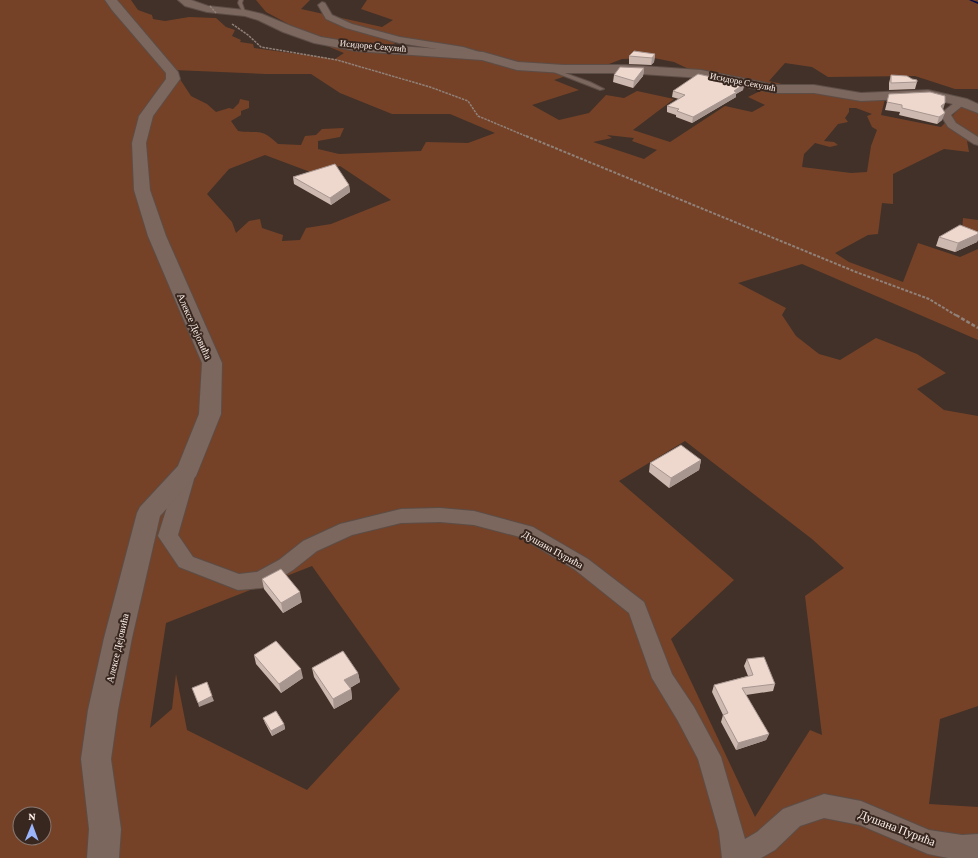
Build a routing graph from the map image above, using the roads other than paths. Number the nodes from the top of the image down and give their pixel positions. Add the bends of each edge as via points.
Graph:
1 (111, 0) edge
2 (184, 0) edge
3 (241, 0) edge
4 (322, 5) dead end
5 (245, 12) junction
6 (483, 56) junction
7 (548, 68) junction
8 (602, 89) dead end
9 (962, 102) junction
10 (978, 109) edge
11 (978, 142) edge
12 (188, 470) junction
13 (978, 846) edge
14 (103, 858) edge
15 (736, 858) edge

1 - 12 street, Алексе Дејовића via 172,72 173,80 146,116 139,143 142,190 160,243 212,363 210,414
2 - 5 street via 207,9
3 - 5 lane
4 - 6 street, Исидоре Секулић via 329,16 349,26 399,40 463,50
5 - 6 street, Исидоре Секулић via 318,40 356,47
6 - 7 street, Исидоре Секулић via 517,66
7 - 8 lane
7 - 9 street, Исидоре Секулић via 626,69 701,74 776,89 814,89 861,97 928,94
9 - 10 street, Исидоре Секулић
9 - 11 street via 945,114 952,125
12 - 14 street, Алексе Дејовића via 149,513 118,638 96,759 104,829
12 - 15 street, Душана Пурића via 168,536 186,562 238,582 262,580 310,546 347,529 401,516 440,515 474,518 526,532 581,564 637,608 663,678 709,757
13 - 15 street, Душана Пурића via 962,848 928,842 861,813 824,806 792,817 766,841

